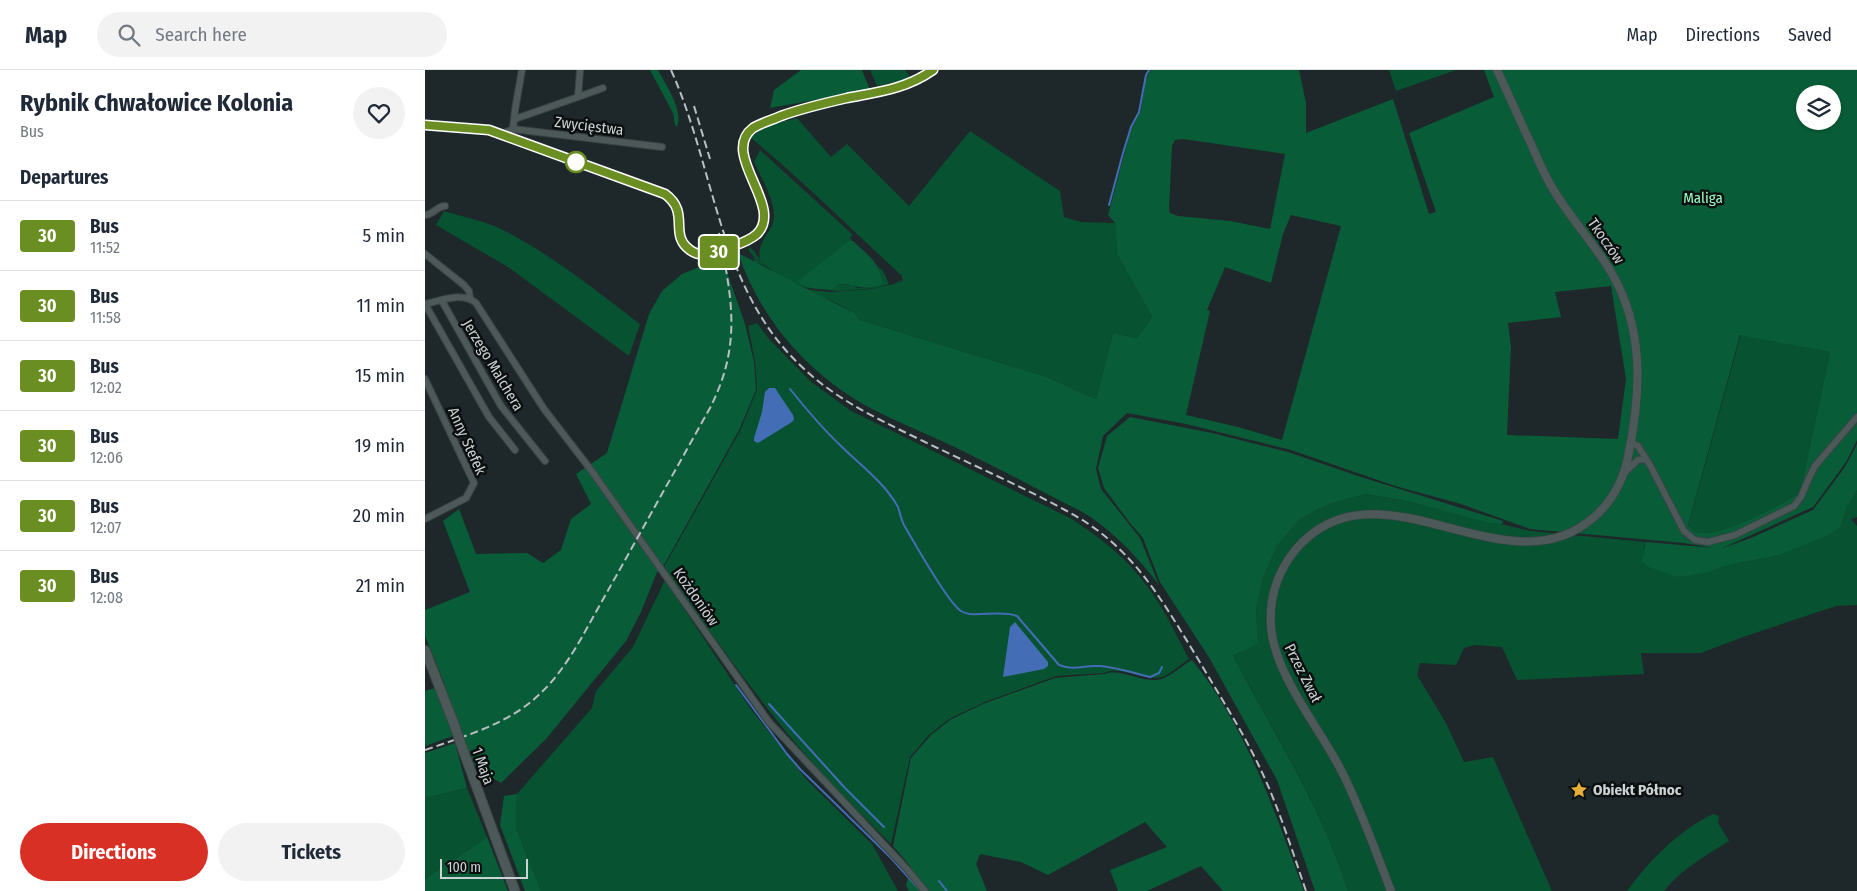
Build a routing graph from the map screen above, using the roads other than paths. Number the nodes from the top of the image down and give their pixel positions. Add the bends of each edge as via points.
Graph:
1 (521, 70) edge
2 (580, 70) edge
3 (933, 70) edge
4 (1497, 70) edge
5 (603, 88) dead end
6 (578, 97) junction
7 (515, 119) junction
8 (425, 125) edge
9 (513, 129) junction
10 (502, 134) junction
11 (662, 147) dead end
12 (445, 206) dead end
13 (425, 215) edge
14 (425, 254) edge
15 (470, 299) junction
16 (442, 301) junction
17 (425, 379) edge
18 (1857, 417) edge
19 (1631, 443) junction
20 (515, 450) dead end
21 (1646, 458) junction
22 (545, 462) dead end
23 (1623, 477) junction
24 (425, 519) edge
25 (425, 650) edge
26 (515, 891) edge
27 (925, 891) edge
28 (1391, 891) edge

1 - 7 street
2 - 6 street, Zwycięstwa
3 - 10 street, Zwycięstwa via 904,86 814,105 751,130 743,152 763,208 763,222 757,233 743,243 710,254 696,253 684,244 679,212 665,194
4 - 19 street, Tkoczów via 1548,181 1610,271 1628,308 1639,372
5 - 6 street, Zwycięstwa
6 - 7 street, Zwycięstwa
7 - 9 street
8 - 10 street, Zwycięstwa
9 - 10 street
9 - 11 street, Zwycięstwa
12 - 13 street
14 - 15 street, Jerzego Malchera via 464,285
15 - 16 street, Jerzego Malchera
15 - 27 street, Kożdoniów via 478,306 544,409 591,470 769,722
16 - 20 street, Jerzego Malchera via 425,304 489,417
16 - 22 street, Jerzego Malchera via 501,406
17 - 24 street, Anny Stefek via 474,483 466,498
18 - 21 street via 1815,466 1794,506 1735,535 1713,542 1700,542 1687,535
19 - 21 street via 1638,446
19 - 23 street, Przez Zwał
21 - 23 street via 1638,460
23 - 28 street, Przez Zwał via 1609,502 1595,516 1579,528 1552,539 1511,542 1399,516 1363,514 1318,530 1301,544 1284,566 1271,608 1271,631 1276,653 1347,780
25 - 26 main road, 1 Maja, bridge

